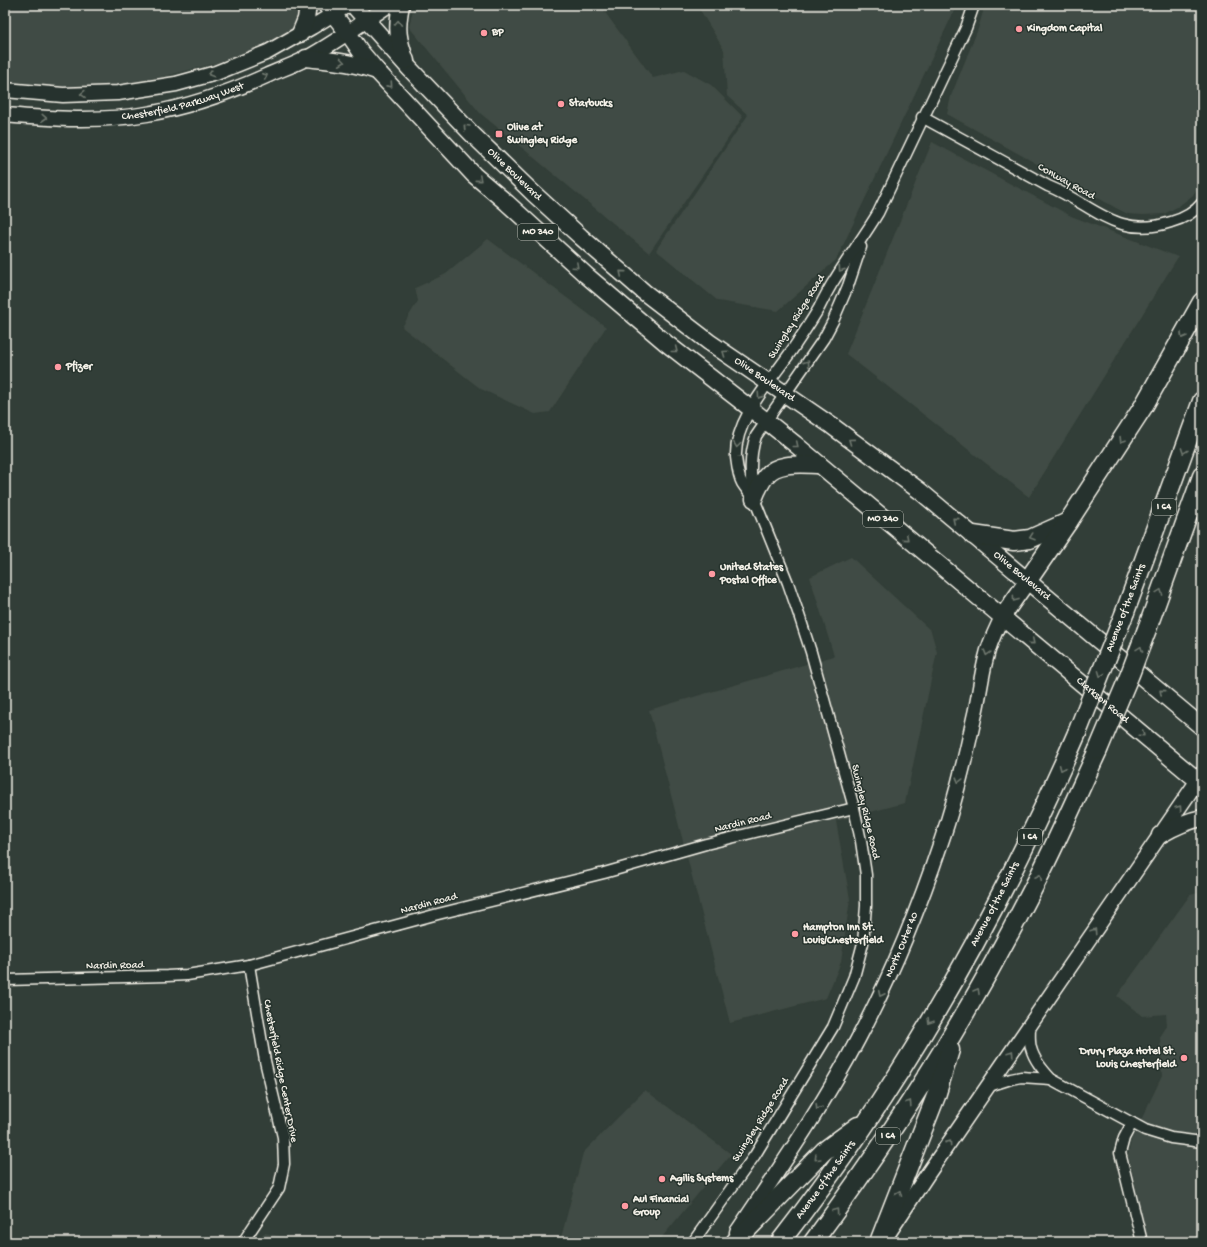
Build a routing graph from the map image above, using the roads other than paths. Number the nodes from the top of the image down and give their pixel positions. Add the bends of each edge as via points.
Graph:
1 (308, 5) edge
2 (348, 5) edge
3 (353, 5) edge
4 (389, 5) edge
5 (400, 5) edge
6 (974, 5) edge
7 (330, 10) edge
8 (366, 20) junction
9 (348, 33) junction
10 (300, 34) junction
11 (306, 58) junction
12 (409, 68) junction
13 (377, 71) junction
14 (5, 90) edge
15 (5, 115) edge
16 (922, 117) junction
17 (1202, 204) edge
18 (863, 237) junction
19 (1202, 302) edge
20 (768, 383) junction
21 (785, 394) junction
22 (1202, 401) edge
23 (751, 409) junction
24 (765, 421) junction
25 (820, 465) junction
26 (1202, 476) edge
27 (754, 499) junction
28 (1068, 522) junction
29 (973, 535) junction
30 (1028, 580) junction
31 (1002, 617) junction
32 (1202, 726) edge
33 (1201, 780) edge
34 (854, 808) junction
35 (1202, 818) edge
36 (1160, 835) junction
37 (249, 965) junction
38 (5, 980) edge
39 (958, 1025) junction
40 (1030, 1025) junction
41 (1051, 1079) junction
42 (989, 1086) junction
43 (870, 1117) junction
44 (1132, 1123) junction
45 (1202, 1142) edge
46 (242, 1242) edge
47 (693, 1242) edge
48 (731, 1242) edge
49 (735, 1242) edge
50 (780, 1242) edge
51 (813, 1242) edge
52 (879, 1242) edge
53 (883, 1242) edge
54 (1142, 1242) edge

1 - 10 main road
2 - 7 street, Chesterfield Parkway West
3 - 8 main road, Olive Boulevard / MO 340
4 - 8 street, Chesterfield Parkway West
12 -> 5 main road via 399,43 397,30
6 - 16 street, Swingley Ridge Road via 966,28
7 - 9 main road, MO 340
7 - 10 street, Chesterfield Parkway West
8 - 9 street, Chesterfield Parkway West
8 - 12 main road, Olive Boulevard / MO 340
9 - 11 street, Chesterfield Parkway West
9 - 13 main road, MO 340
10 -> 14 street, Chesterfield Parkway West via 268,52 216,73 176,84 118,93 63,95
11 -> 13 main road via 349,63
15 -> 11 street, Chesterfield Parkway West via 45,119 100,119 147,114 187,106 223,94
20 -> 12 main road, Olive Boulevard / MO 340 via 676,317 612,264 471,134
13 -> 23 main road, MO 340 via 474,175 648,328
16 - 17 street, Conway Road via 1125,226 1165,224 1184,218
16 - 18 street, Swingley Ridge Road via 878,213
18 -> 20 street, Swingley Ridge Road via 795,346
21 -> 18 street, Swingley Ridge Road via 833,321 848,286
19 -> 28 highway via 1143,407
20 - 21 main road, Olive Boulevard / MO 340
20 -> 23 street, Swingley Ridge Road
21 - 24 street, Swingley Ridge Road
29 -> 21 main road, Olive Boulevard / MO 340 via 884,464
22 -> 43 highway, Avenue of the Saints / I 64, bridge via 1125,612 1053,788 974,944 934,1015
23 - 24 main road, MO 340
23 -> 27 street, Swingley Ridge Road via 739,433 736,456 742,483
24 -> 25 main road, MO 340
24 - 27 street, Swingley Ridge Road via 756,436 752,450 750,465
25 - 27 main road via 792,465 772,470 761,483
25 -> 31 main road, MO 340
39 -> 26 highway, I 64, bridge via 1027,900 1098,750 1128,681
27 - 34 street, Swingley Ridge Road via 795,602
28 -> 29 highway via 1030,539 1014,541
28 - 30 highway
29 - 30 main road, Olive Boulevard / MO 340
30 -> 31 main road
32 -> 30 main road, Olive Boulevard / MO 340
31 -> 33 main road, Clarkson Road / MO 340
31 -> 48 street, North Outer 40 via 986,658 964,762 942,840 893,969 835,1080
36 -> 33 street
34 - 37 street, Nardin Road via 706,844
34 - 47 street, Swingley Ridge Road via 866,875 866,906 863,943 854,977 833,1027 755,1155
35 - 36 main road via 1174,826
40 -> 36 street
37 - 38 street, Nardin Road via 187,975 143,978
37 - 46 street, Chesterfield Ridge Center Drive via 265,1061 283,1137 284,1164 279,1188
51 -> 39 highway, I 64 via 873,1159
52 -> 39 highway via 936,1096
40 - 41 street via 1030,1046 1033,1056
42 -> 40 street
41 - 42 street via 1021,1077
41 - 44 street
53 -> 42 street
43 -> 49 highway via 824,1151
43 - 50 highway, Avenue of the Saints / I 64
44 - 45 street via 1171,1138
44 - 54 street via 1120,1152

